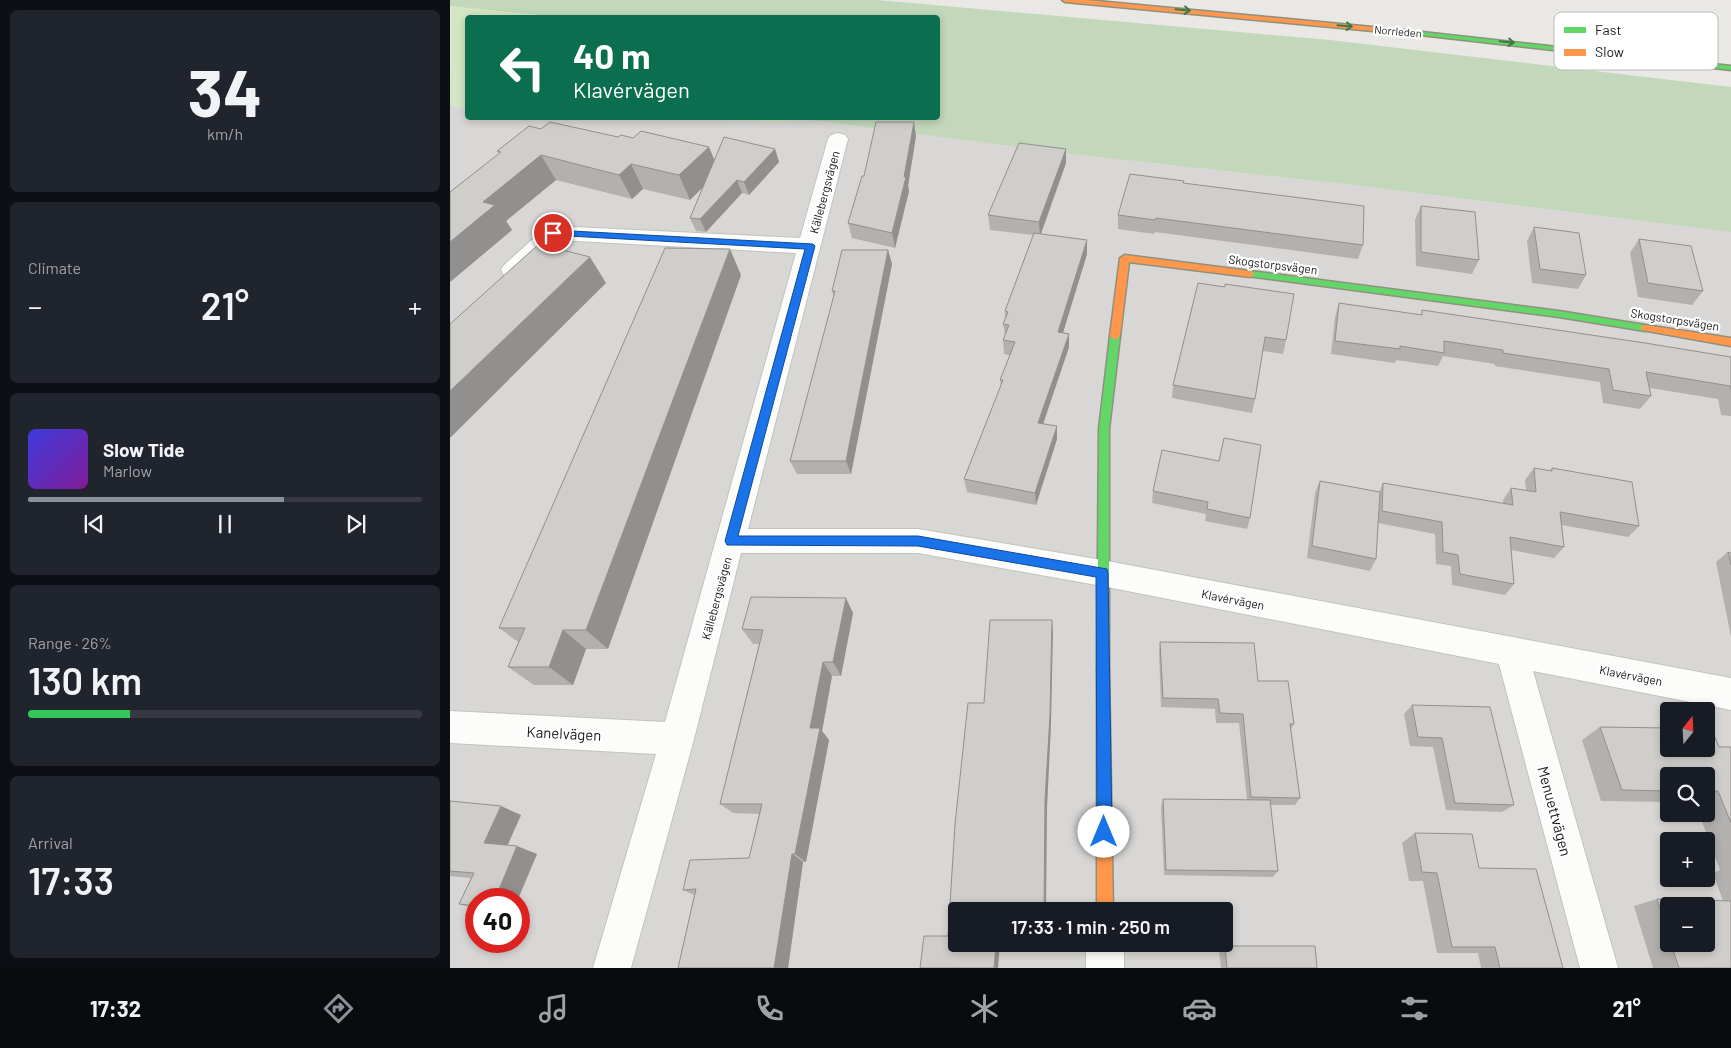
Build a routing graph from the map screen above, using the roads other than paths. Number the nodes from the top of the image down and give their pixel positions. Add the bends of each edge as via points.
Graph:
1 (1065, 0) edge
2 (1182, 0) edge
3 (1510, 32) dead end
4 (1554, 48) edge
5 (1718, 55) edge
6 (1731, 57) edge
7 (1718, 67) edge
8 (1731, 68) edge
9 (838, 139) dead end
10 (810, 246) junction
11 (494, 286) edge
12 (1731, 342) edge
13 (731, 541) junction
14 (1102, 573) junction
15 (1512, 653) junction
16 (1731, 694) edge
17 (450, 727) edge
18 (677, 739) junction
19 (1105, 902) edge
20 (1105, 952) edge
21 (612, 968) edge
22 (1105, 968) edge
23 (1598, 968) edge

1 -> 4 main road, Norrleden
2 - 3 main road, Norrleden
5 - 6 main road
7 -> 8 main road, Norrleden
9 - 10 street, Källebergsvägen
10 - 11 street via 553,233
10 - 13 street, Källebergsvägen
12 - 14 main road, Skogstorpsvägen via 1559,314 1125,258 1104,429
13 - 14 street, Klavérvägen via 918,541
13 - 18 street, Källebergsvägen
14 - 15 street, Klavérvägen
14 - 19 main road
15 - 16 street, Klavérvägen
15 - 23 street, Menuettvägen
17 - 18 street, Kanelvägen
18 - 21 street, Källebergsvägen
20 - 22 street

